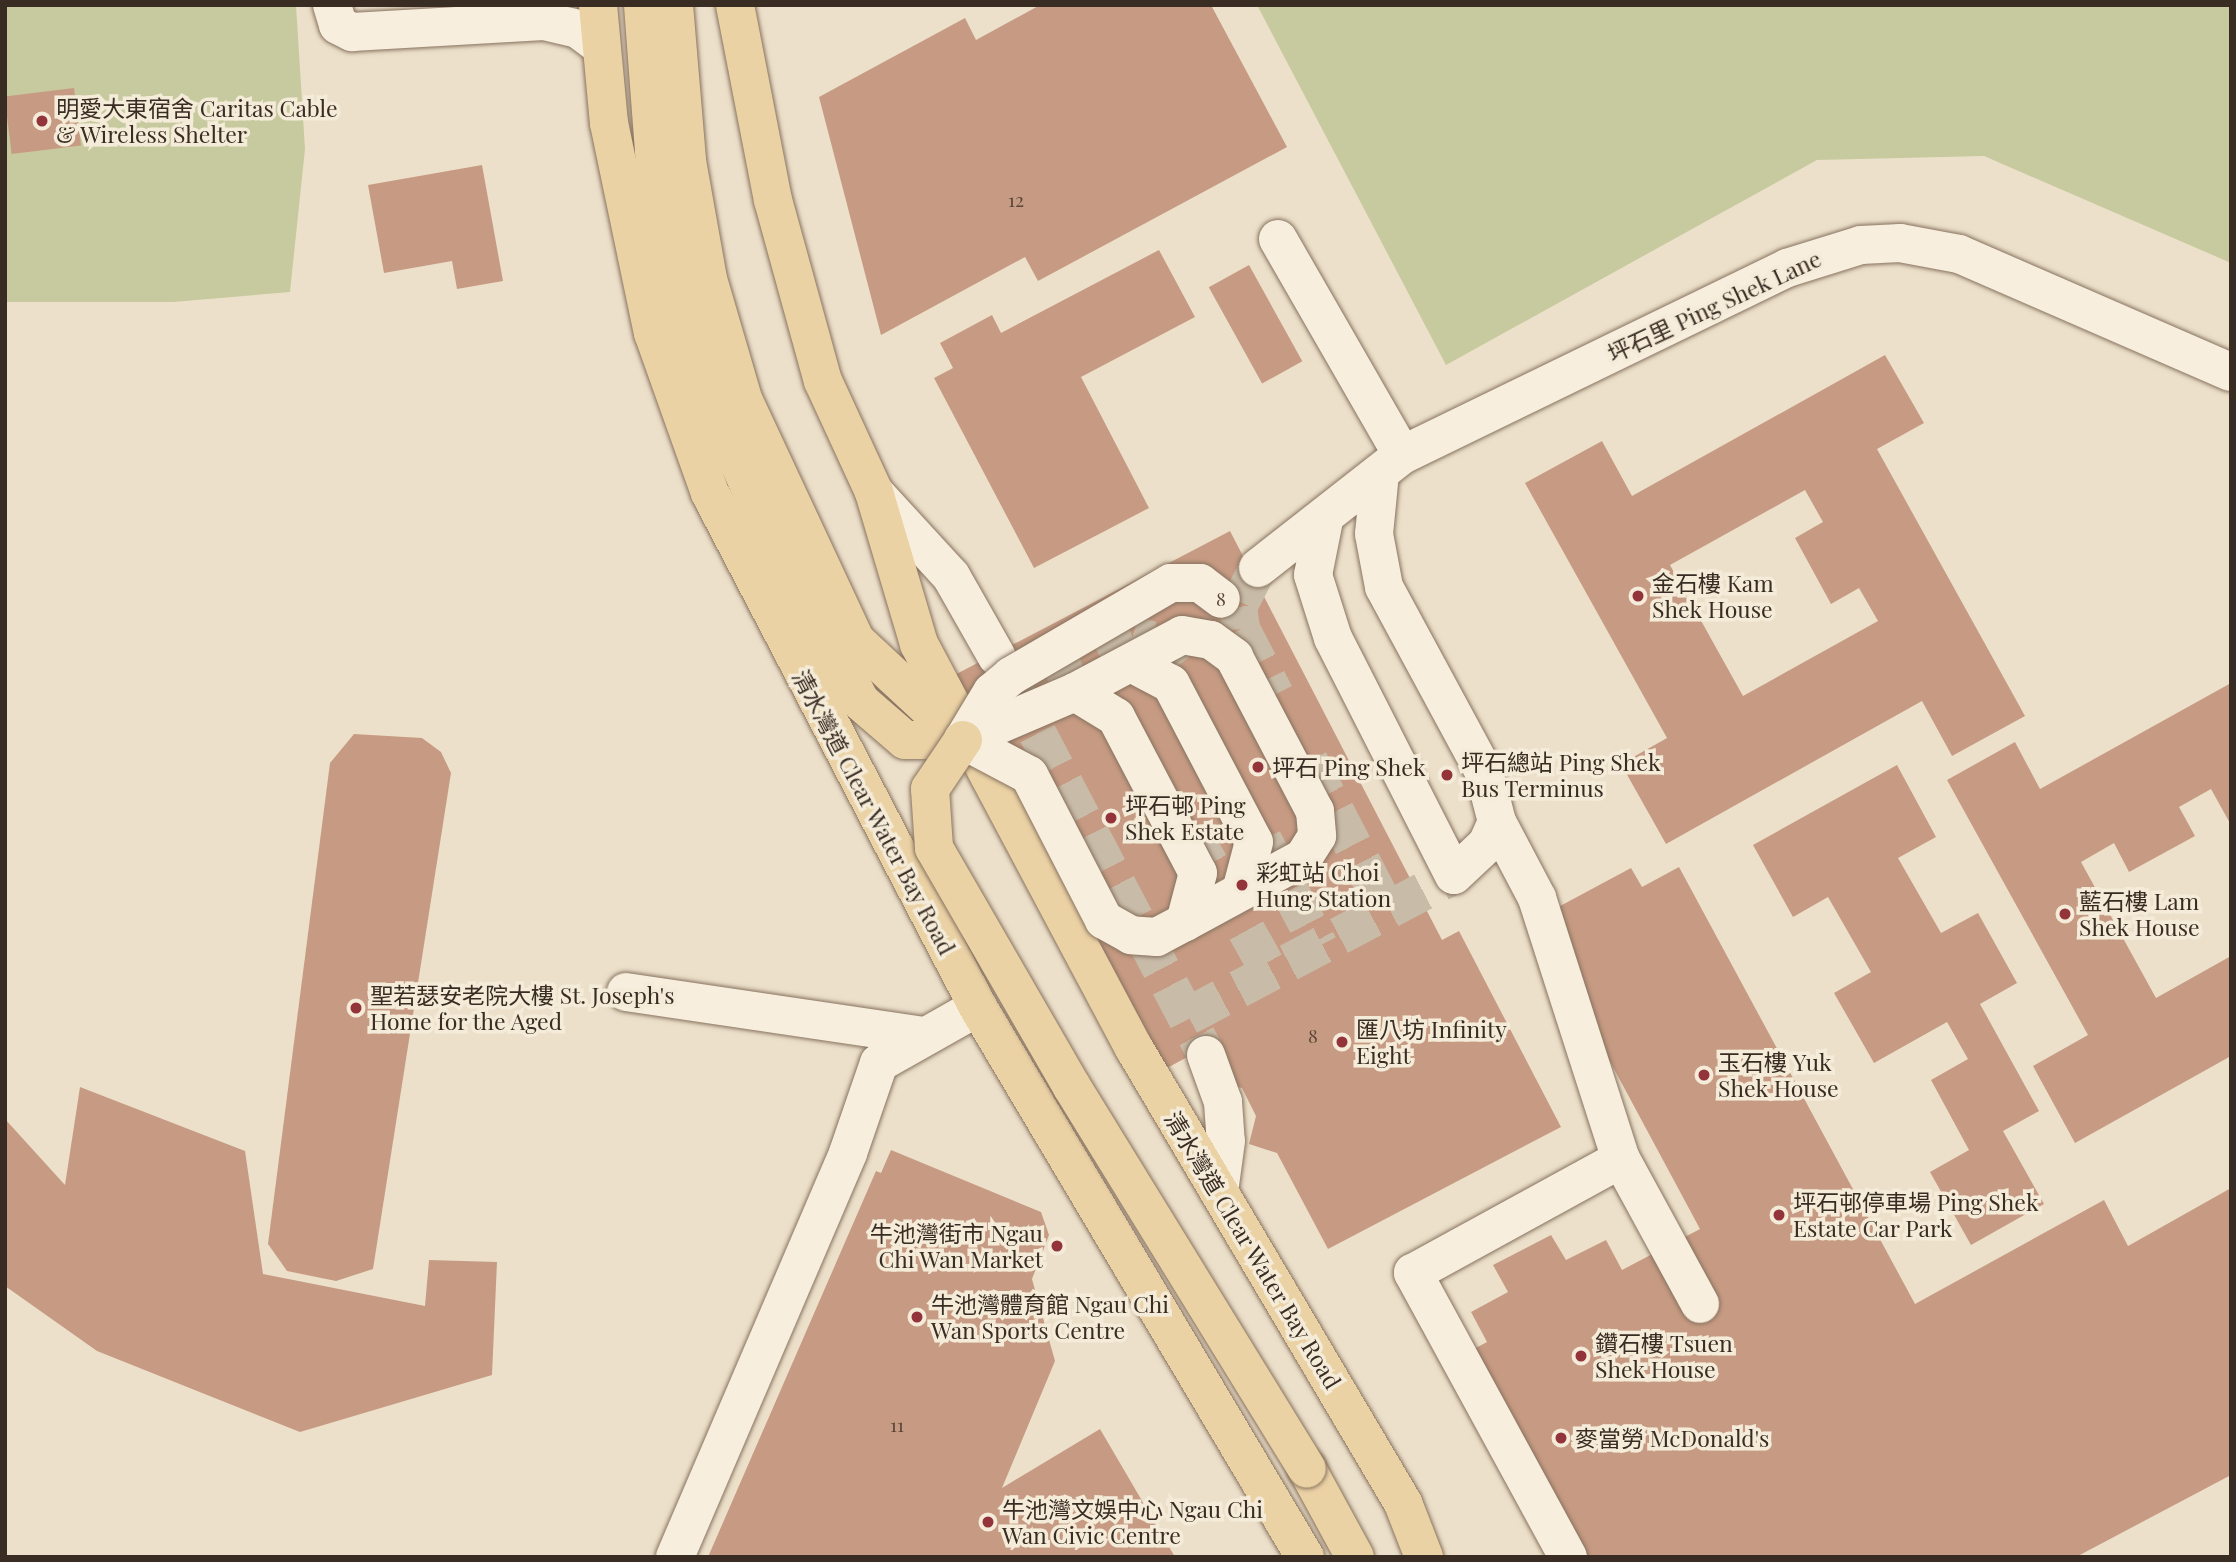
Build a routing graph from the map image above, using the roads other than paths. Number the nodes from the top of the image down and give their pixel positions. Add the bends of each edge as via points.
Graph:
1 (332, 5) edge
2 (598, 5) edge
3 (643, 5) edge
4 (674, 5) edge
5 (736, 5) edge
6 (525, 13) edge
7 (463, 15) edge
8 (418, 18) edge
9 (373, 19) edge
10 (599, 44) junction
11 (671, 162) junction
12 (1278, 239) dead end
13 (2231, 372) edge
14 (1391, 464) junction
15 (874, 492) junction
16 (1324, 520) junction
17 (1258, 568) tunnel mouth
18 (1222, 599) dead end
19 (997, 657) tunnel mouth
20 (1131, 663) junction
21 (1076, 692) junction
22 (963, 740) junction
23 (1497, 822) junction
24 (1241, 891) junction
25 (1185, 922) junction
26 (626, 992) dead end
27 (978, 1007) junction
28 (924, 1036) junction
29 (1206, 1055) tunnel mouth
30 (1621, 1159) junction
31 (1219, 1192) junction
32 (1700, 1304) dead end
33 (675, 1557) edge
34 (1305, 1557) edge
35 (1355, 1557) edge
36 (1426, 1557) edge
37 (1568, 1557) edge

1 - 9 lane via 338,25
2 - 10 main road, 清水灣道 Clear Water Bay Road
3 - 11 main road
4 - 11 main road
5 - 15 main road, 清水灣道 Clear Water Bay Road via 756,125 807,327 823,381
6 - 7 lane
6 - 10 lane via 559,23
7 - 8 lane
8 - 9 lane
10 - 27 main road, 清水灣道 Clear Water Bay Road via 632,239 679,415 741,559
11 - 22 main road via 678,286 715,408 839,668 862,702 905,740
12 - 14 lane
13 - 14 lane, 坪石里 Ping Shek Lane via 1959,254 1900,243 1861,245 1787,268
14 - 16 lane, 坪石里 Ping Shek Lane
14 - 23 lane via 1374,534 1384,587 1484,772
15 - 19 lane via 951,576
15 - 31 main road, 清水灣道 Clear Water Bay Road via 919,644 1004,812
16 - 17 lane, 坪石里 Ping Shek Lane
16 - 23 lane via 1314,575 1332,638 1454,875 1488,844
18 - 22 lane, bridge via 1200,583 1171,583 1011,676 992,692
20 - 21 lane, bridge
20 - 24 lane, bridge via 1171,684 1254,842
20 - 24 lane, bridge via 1182,635 1211,640 1234,657 1315,811 1317,836 1303,858
21 - 22 lane, bridge
21 - 25 lane, bridge via 1116,717 1198,873
22 - 25 lane, bridge via 1029,775 1104,920 1131,935 1157,937
22 - 35 main road, bridge via 930,789 934,848 1065,1075 1307,1469
23 - 30 lane via 1537,898
24 - 25 lane, bridge
26 - 28 lane
27 - 28 lane
27 - 34 main road, 清水灣道 Clear Water Bay Road
28 - 33 lane via 879,1063 848,1153
29 - 31 lane via 1223,1102 1226,1140
30 - 32 lane
30 - 37 lane via 1413,1273
31 - 36 main road, 清水灣道 Clear Water Bay Road via 1403,1503

